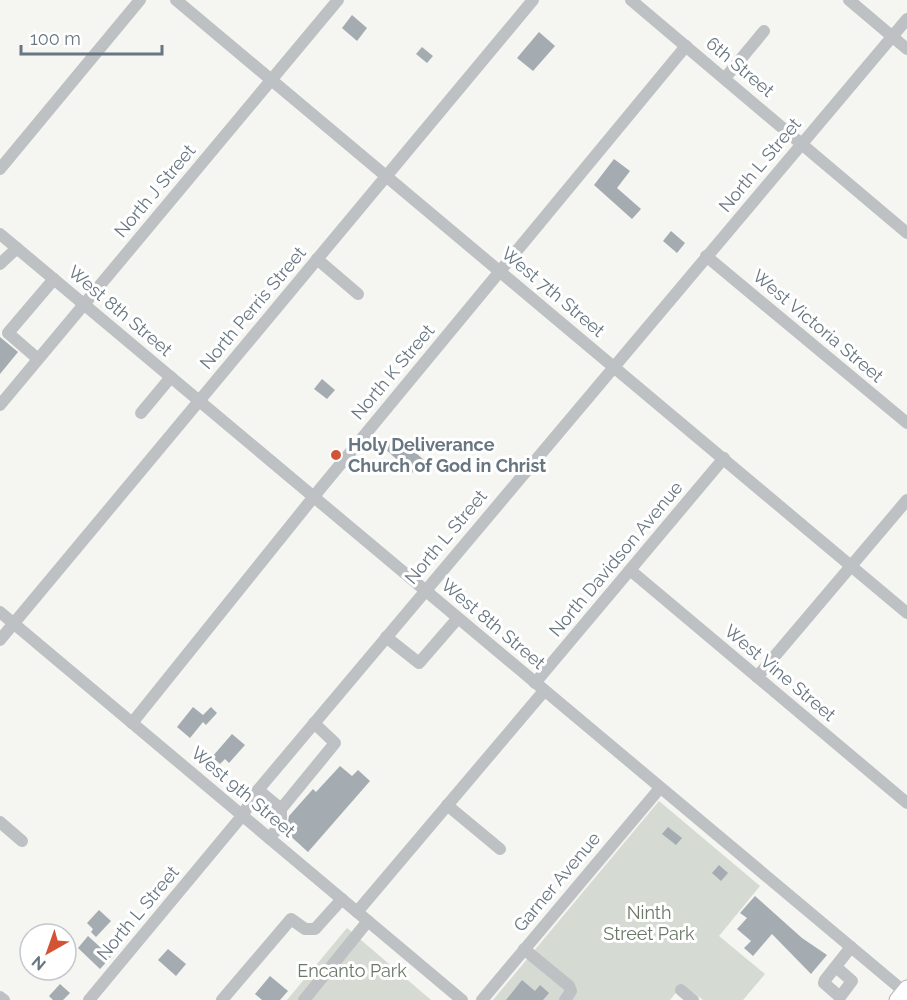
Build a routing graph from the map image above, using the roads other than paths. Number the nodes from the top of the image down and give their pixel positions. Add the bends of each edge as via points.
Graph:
1 (140, 0) edge
2 (176, 0) edge
3 (338, 0) edge
4 (533, 0) edge
5 (631, 0) edge
6 (849, 0) edge
7 (907, 19) edge
8 (764, 31) dead end
9 (892, 36) junction
10 (686, 46) junction
11 (907, 49) edge
12 (725, 78) junction
13 (271, 80) junction
14 (802, 143) junction
15 (0, 169) edge
16 (386, 176) junction
17 (907, 233) edge
18 (0, 234) edge
19 (16, 248) junction
20 (706, 256) junction
21 (317, 259) junction
22 (0, 264) edge
23 (500, 271) junction
24 (54, 279) junction
25 (358, 294) dead end
26 (85, 305) junction
27 (38, 359) junction
28 (614, 366) junction
29 (171, 377) junction
30 (199, 401) junction
31 (0, 405) edge
32 (141, 413) dead end
33 (907, 423) edge
34 (724, 458) junction
35 (314, 496) junction
36 (907, 501) edge
37 (852, 566) junction
38 (630, 570) junction
39 (426, 590) junction
40 (0, 612) edge
41 (907, 613) edge
42 (458, 618) junction
43 (14, 624) junction
44 (386, 637) junction
45 (0, 640) edge
46 (757, 677) junction
47 (539, 687) junction
48 (132, 723) junction
49 (314, 723) junction
50 (660, 788) junction
51 (258, 790) junction
52 (907, 803) edge
53 (447, 805) junction
54 (281, 809) junction
55 (242, 816) junction
56 (0, 822) edge
57 (269, 838) junction
58 (22, 841) dead end
59 (500, 849) dead end
60 (342, 899) junction
61 (357, 912) junction
62 (368, 921) junction
63 (851, 947) junction
64 (524, 949) junction
65 (836, 967) dead end
66 (681, 990) dead end
67 (904, 993) edge
68 (0, 997) edge
69 (4, 1000) edge
70 (89, 1000) edge
71 (222, 1000) edge
72 (304, 1000) edge
73 (462, 1000) edge
74 (482, 1000) edge
75 (565, 1000) edge
76 (693, 1000) edge

1 - 15 street
2 - 13 street, West 7th Street
3 - 13 street, North J Street
4 - 16 street, North Perris Street
5 - 10 street, 6th Street
6 - 9 street
7 - 9 street, North L Street
8 - 12 street
9 - 11 street
9 - 14 street, North L Street
10 - 12 street, 6th Street
10 - 23 street, North K Street
12 - 14 street, 6th Street
13 - 16 street, West 7th Street
13 - 26 street, North J Street
14 - 17 street, 6th Street
14 - 20 street, North L Street
16 - 21 street, North Perris Street
16 - 23 street, West 7th Street
18 - 19 street, West 8th Street
19 - 22 street
19 - 24 street, West 8th Street
20 - 28 street, North L Street
20 - 33 street, West Victoria Street
21 - 25 street
21 - 30 street, North Perris Street
23 - 28 street, West 7th Street
23 - 35 street, North K Street
24 - 26 street, West 8th Street
24 - 27 street via 8,333
26 - 27 street, North J Street
26 - 29 street, West 8th Street
27 - 31 street, North J Street
28 - 34 street, West 7th Street
28 - 39 street, North L Street
29 - 30 street, West 8th Street
29 - 32 street
30 - 35 street, West 8th Street
30 - 43 street, North Perris Street
34 - 37 street, West 7th Street
34 - 38 street, North Davidson Avenue
35 - 39 street, West 8th Street
35 - 48 street, North K Street
36 - 37 street
37 - 41 street, West 7th Street
37 - 46 street
38 - 46 street, West Vine Street
38 - 47 street, North Davidson Avenue
39 - 42 street, West 8th Street
39 - 44 street, North L Street
40 - 43 street, West 9th Street
42 - 44 street via 419,663
42 - 47 street, West 8th Street
43 - 45 street, North Perris Street
43 - 48 street, West 9th Street
44 - 49 street, North L Street
46 - 52 street, West Vine Street
47 - 50 street, West 8th Street
47 - 53 street, North Davidson Avenue
48 - 55 street, West 9th Street
49 - 51 street, North L Street
49 - 54 street via 335,742
50 - 63 street, West 8th Street
50 - 64 street, Garner Avenue
51 - 54 street
51 - 55 street, North L Street
53 - 59 street
53 - 61 street, North Davidson Avenue
54 - 57 street via 281,825
55 - 57 street, West 9th Street
55 - 70 street, North L Street
56 - 58 street
57 - 60 street, West 9th Street
60 - 61 street, West 9th Street
60 - 71 street via 315,929 291,919
61 - 62 street, West 9th Street
62 - 72 street
62 - 73 street, West 9th Street
63 - 65 street
63 - 67 street, West 8th Street
64 - 74 street, Garner Avenue
64 - 75 street via 569,986 571,991
66 - 76 street
68 - 69 street

